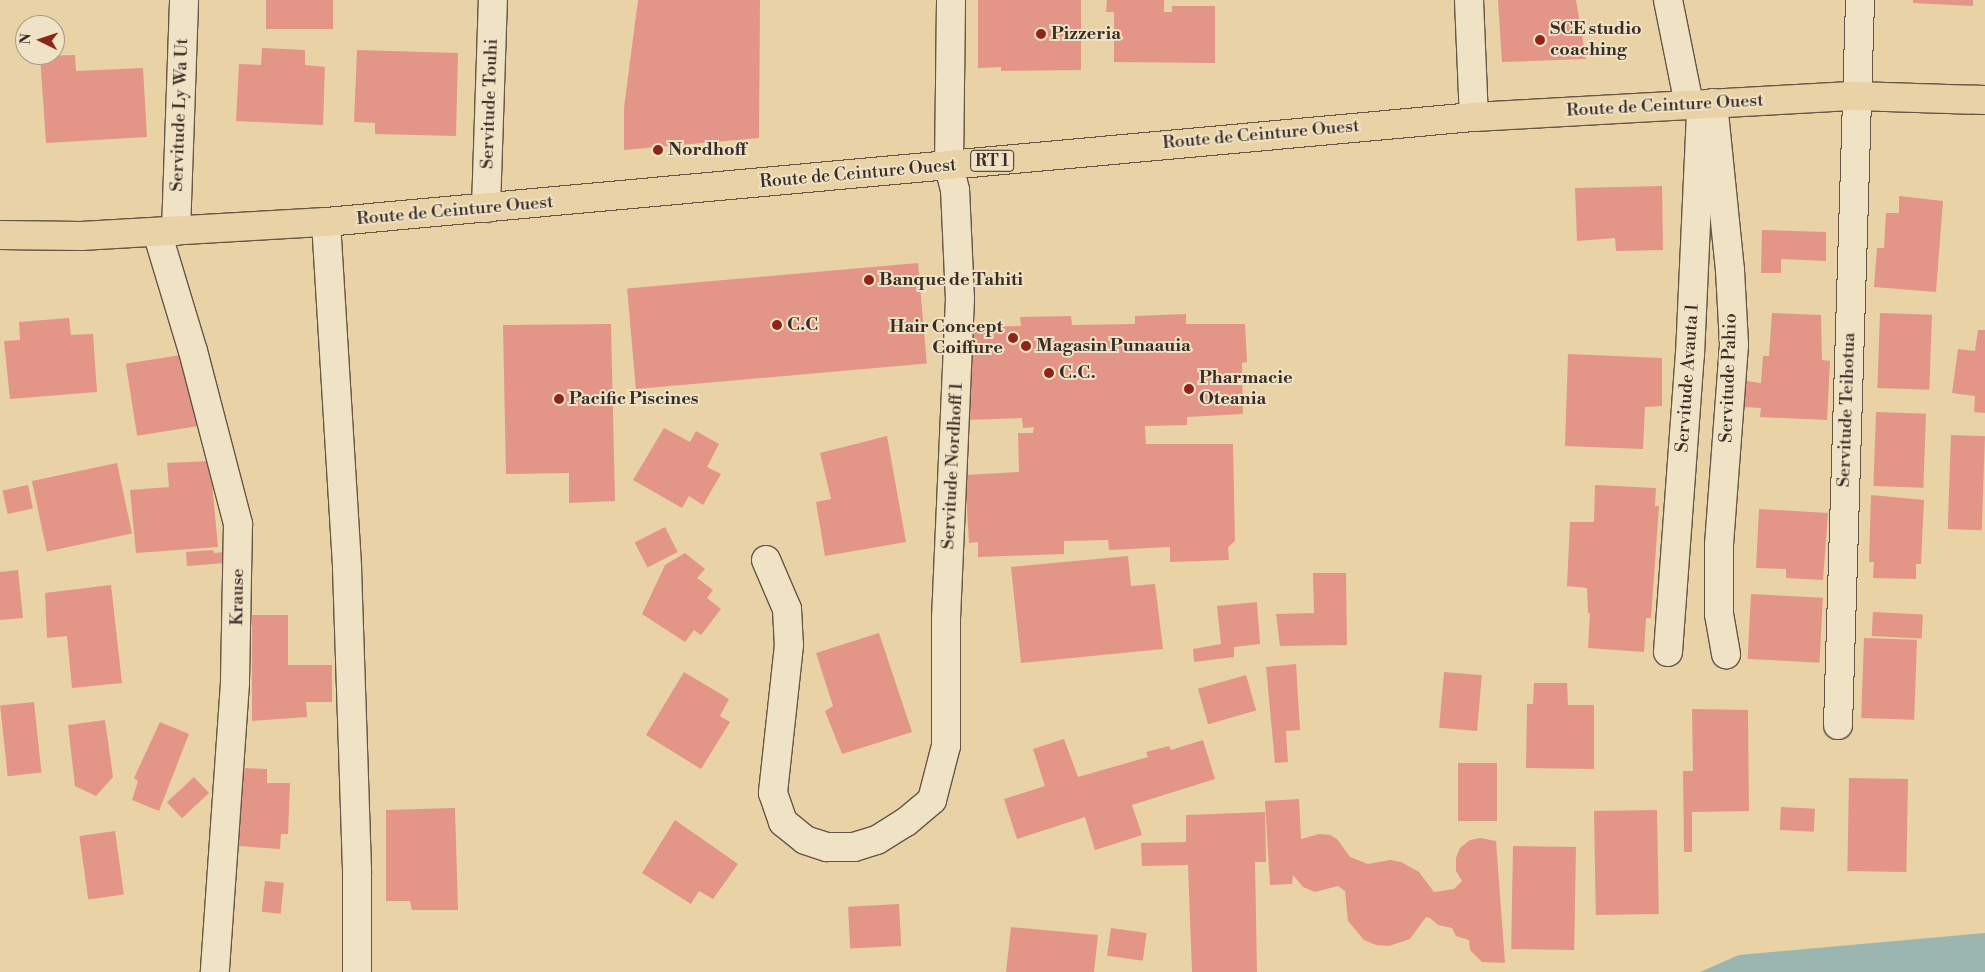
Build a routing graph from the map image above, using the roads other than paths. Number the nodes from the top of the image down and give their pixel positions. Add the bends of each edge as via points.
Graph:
1 (184, 0) edge
2 (493, 0) edge
3 (951, 0) edge
4 (1469, 0) edge
5 (1668, 0) edge
6 (1860, 0) edge
7 (1855, 96) junction
8 (1985, 100) edge
9 (1701, 103) junction
10 (1474, 117) junction
11 (949, 166) junction
12 (486, 208) junction
13 (326, 222) junction
14 (166, 231) junction
15 (0, 235) edge
16 (766, 560) dead end
17 (1668, 652) dead end
18 (1726, 654) dead end
19 (1838, 725) dead end
20 (215, 972) edge
21 (357, 972) edge

1 - 14 street, Servitude Ly Wa Ut
2 - 12 street, Servitude Touhi
3 - 11 street, Servitude Nordhoff 1
4 - 10 street
5 - 9 street
6 - 7 street, Servitude Teihotua
7 - 8 main road, Route de Ceinture Ouest / RT 1
7 - 9 main road, Route de Ceinture Ouest / RT 1
7 - 19 street, Servitude Teihotua via 1856,189 1845,438
9 - 10 main road, Route de Ceinture Ouest / RT 1
9 - 17 street, Servitude Avauta 1 via 1690,355
9 - 18 street, Servitude Pahio via 1730,270 1734,345 1719,545 1719,614
10 - 11 main road, Route de Ceinture Ouest / RT 1
11 - 12 main road, Route de Ceinture Ouest / RT 1
11 - 16 street, Servitude Nordhoff 1 via 955,190 960,298 946,619 946,746 932,800 878,840 854,847 826,847 805,840 783,822 773,793 789,645 787,610
12 - 13 main road, Route de Ceinture Ouest / RT 1
13 - 14 main road, Route de Ceinture Ouest / RT 1
13 - 21 street via 347,568
14 - 15 main road, Route de Ceinture Ouest / RT 1
14 - 20 street, Krause via 238,524 235,683

